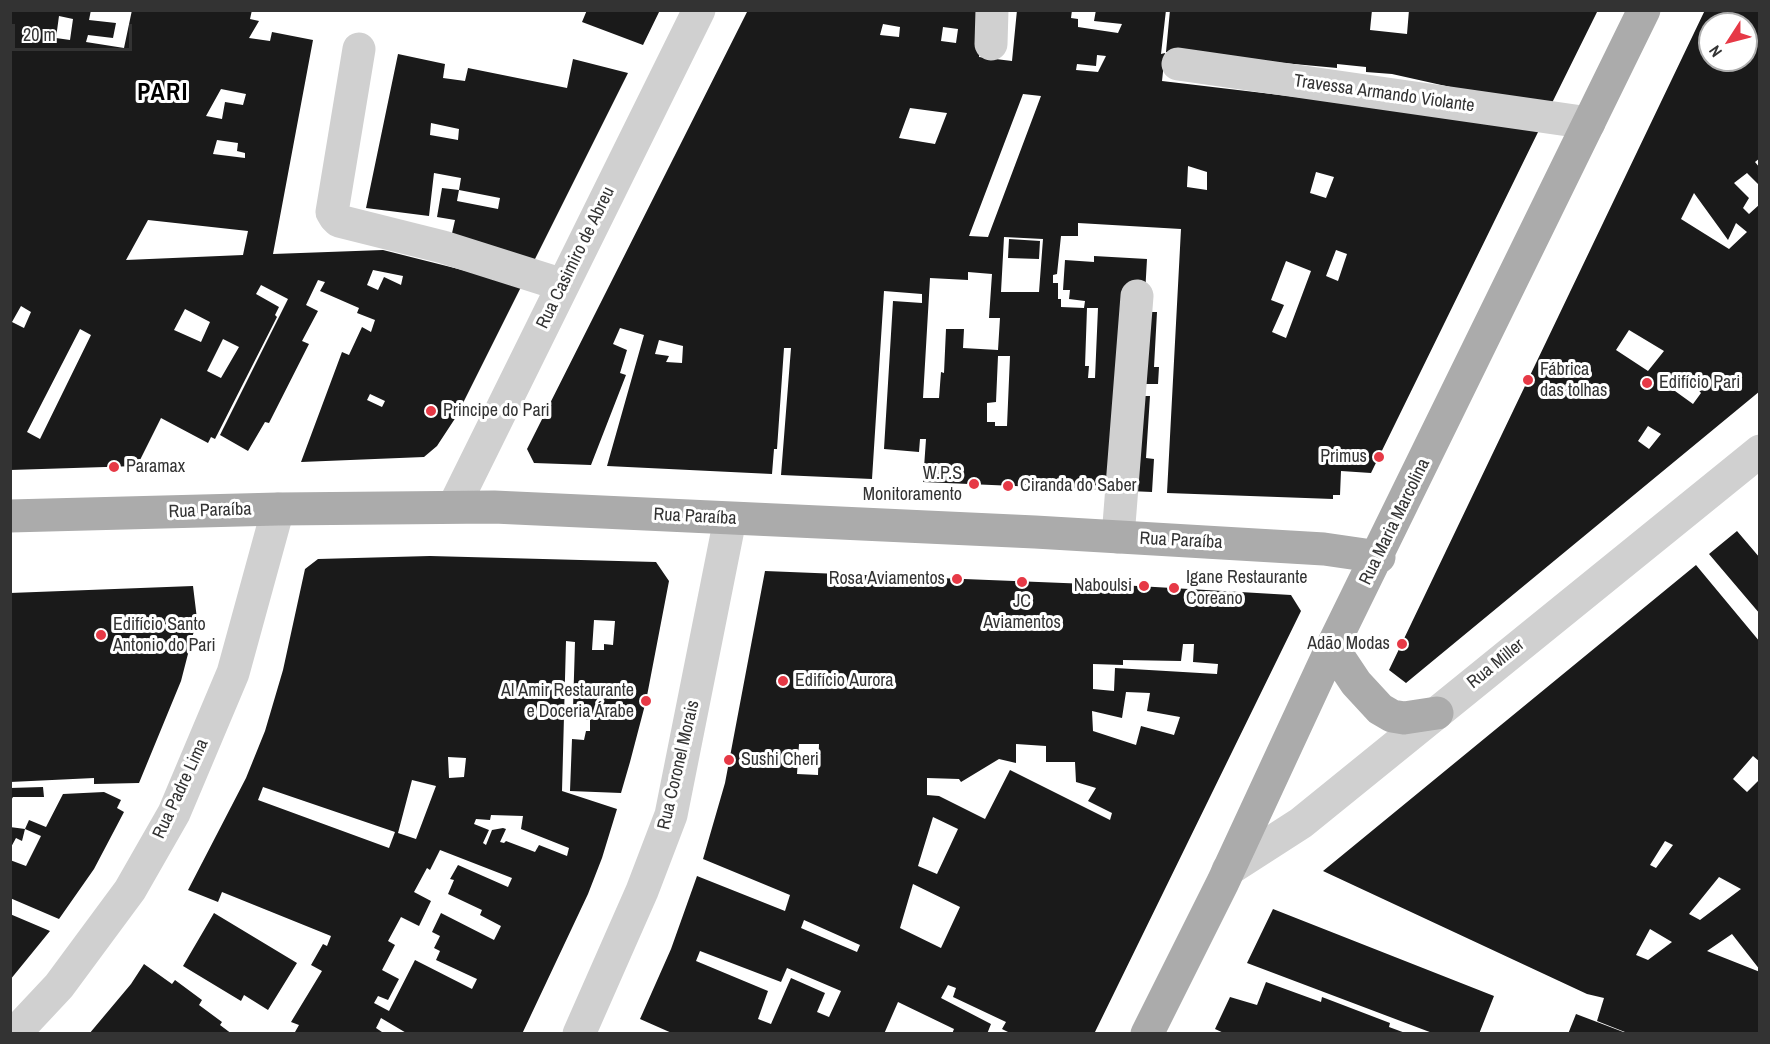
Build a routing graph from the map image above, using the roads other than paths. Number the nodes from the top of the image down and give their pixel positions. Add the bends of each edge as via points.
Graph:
1 (699, 10) edge
2 (992, 10) edge
3 (1644, 10) edge
4 (991, 44) dead end
5 (359, 49) dead end
6 (1178, 64) dead end
7 (1590, 123) junction
8 (563, 285) junction
9 (1137, 296) dead end
10 (1760, 451) edge
11 (454, 506) junction
12 (278, 509) junction
13 (10, 516) edge
14 (730, 519) junction
15 (1118, 537) junction
16 (1379, 556) junction
17 (1332, 647) junction
18 (1437, 712) junction
19 (1228, 870) junction
20 (14, 1034) edge
21 (579, 1034) edge
22 (1147, 1034) edge

1 - 8 street, Rua Casimiro de Abreu
2 - 4 street
3 - 7 main road, Rua Maria Marcolina
5 - 8 street via 332,212 335,217
6 - 7 street, Travessa Armando Violante
7 - 16 main road, Rua Maria Marcolina
8 - 11 street, Rua Casimiro de Abreu
9 - 15 street
10 - 18 street, Rua Miller
11 - 12 main road, Rua Paraíba
11 - 14 main road, Rua Paraíba
12 - 13 main road, Rua Paraíba
12 - 20 street, Rua Padre Lima via 233,674 174,813 130,890 59,986
14 - 15 main road, Rua Paraíba
14 - 21 street, Rua Coronel Morais via 671,815
15 - 16 main road, Rua Paraíba
16 - 17 main road, Rua Maria Marcolina
17 - 18 main road via 1380,710 1404,718
17 - 19 main road, Rua Maria Marcolina
18 - 19 street, Rua Miller via 1301,823
19 - 22 main road, Rua Maria Marcolina

